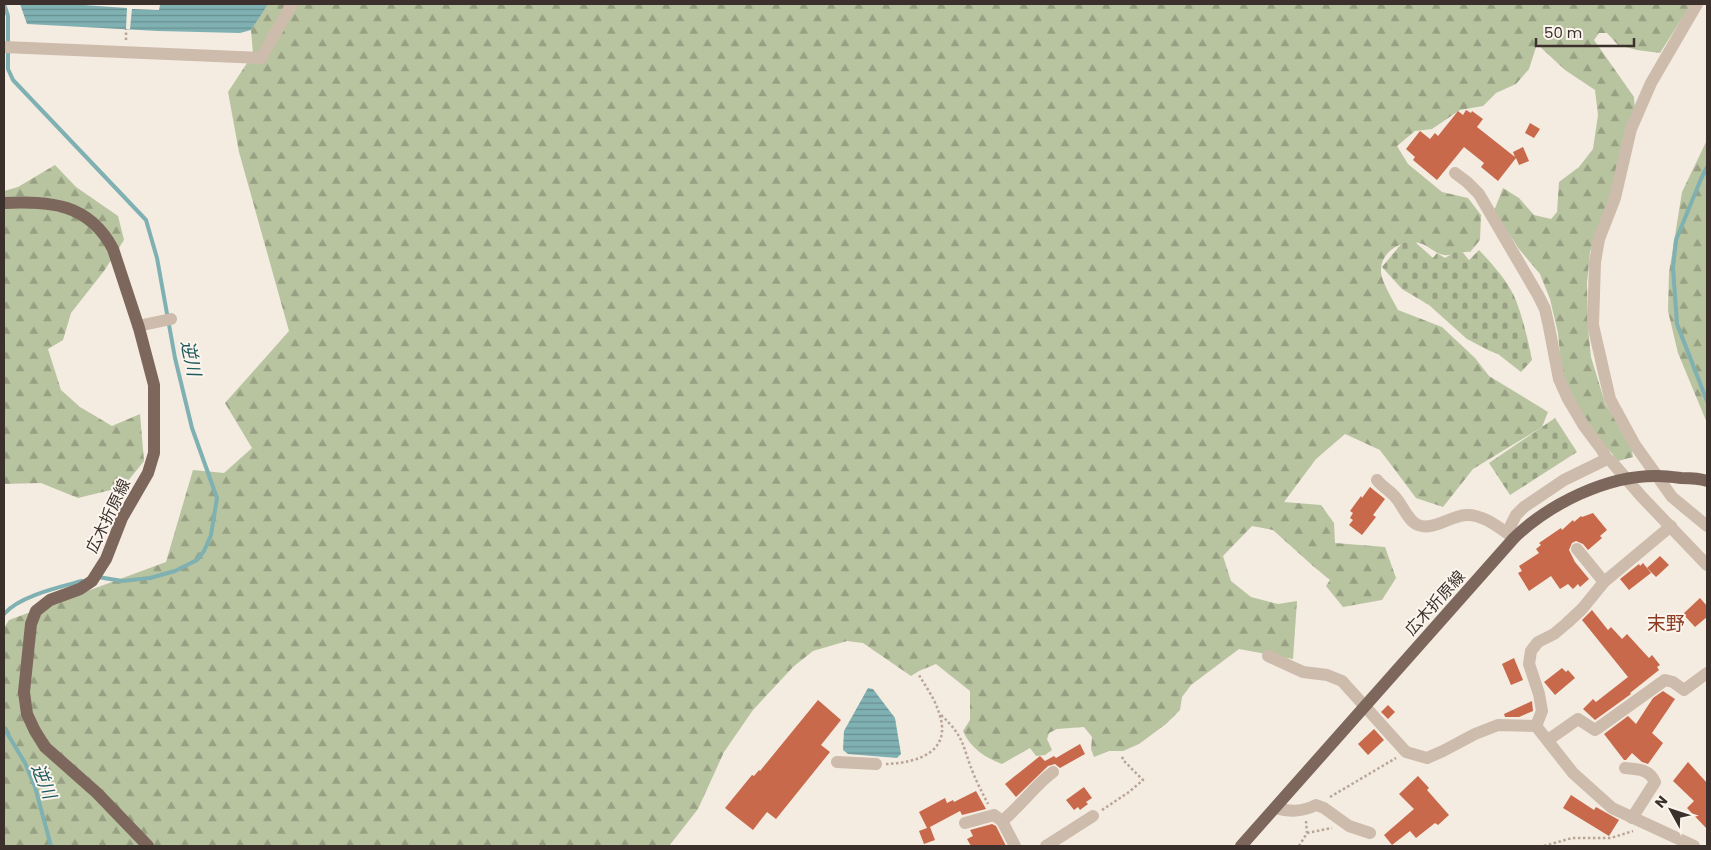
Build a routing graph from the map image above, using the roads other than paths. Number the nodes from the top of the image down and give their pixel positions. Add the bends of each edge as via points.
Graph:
1 (292, 4) edge
2 (1697, 4) edge
3 (4, 47) edge
4 (1455, 173) dead end
5 (4, 203) edge
6 (171, 319) dead end
7 (138, 326) junction
8 (1609, 460) junction
9 (1658, 476) junction
10 (1377, 480) dead end
11 (1707, 481) edge
12 (1671, 526) junction
13 (1707, 526) edge
14 (1512, 537) junction
15 (1577, 549) dead end
16 (1707, 565) edge
17 (1604, 582) junction
18 (1268, 656) dead end
19 (1707, 673) edge
20 (1365, 707) junction
21 (1536, 726) junction
22 (1548, 740) junction
23 (837, 762) dead end
24 (876, 764) road end
25 (1626, 768) dead end
26 (1053, 772) dead end
27 (1275, 808) junction
28 (1093, 816) road end
29 (998, 818) junction
30 (1632, 818) junction
31 (965, 823) dead end
32 (1370, 833) dead end
33 (148, 846) edge
34 (1015, 846) edge
35 (1046, 846) edge
36 (1240, 846) edge
37 (1694, 846) edge

1 - 3 street via 261,58
2 - 9 street via 1651,83 1631,129 1615,198 1599,239 1595,262 1593,325 1610,399 1635,445
4 - 8 street via 1479,194 1538,295 1549,326 1559,379 1584,426
5 - 7 main road, 広木折原線 via 50,203 89,219 107,237 113,249
6 - 7 street
7 - 33 main road, 広木折原線 via 154,385 154,453 148,473 92,581 50,600 36,611 31,624 24,692 27,714 46,747 97,793
8 - 12 street
8 - 14 street via 1564,480 1524,507 1511,525
9 - 11 main road, 広木折原線
9 - 13 street via 1672,497
9 - 14 main road, 広木折原線 via 1618,481 1583,493 1544,514
10 - 14 street via 1397,498 1417,525 1430,526 1467,515 1482,518
12 - 16 street
12 - 17 street
14 - 20 main road, 広木折原線
15 - 17 street
17 - 21 street via 1568,624 1538,642 1531,651 1529,664 1542,711
18 - 20 street via 1303,672 1327,675 1342,682
19 - 22 street via 1684,690 1665,680 1598,728 1594,730 1578,720
20 - 21 street via 1406,752 1427,758 1498,725
20 - 27 main road, 広木折原線
21 - 22 street
22 - 30 street via 1573,773 1612,808
23 - 24 street
25 - 30 street via 1651,774 1654,782
26 - 29 street via 1040,781 1016,809
27 - 32 street via 1286,811 1324,808 1349,826
27 - 36 main road, 広木折原線
28 - 35 street
29 - 31 street
29 - 34 street
30 - 37 street

